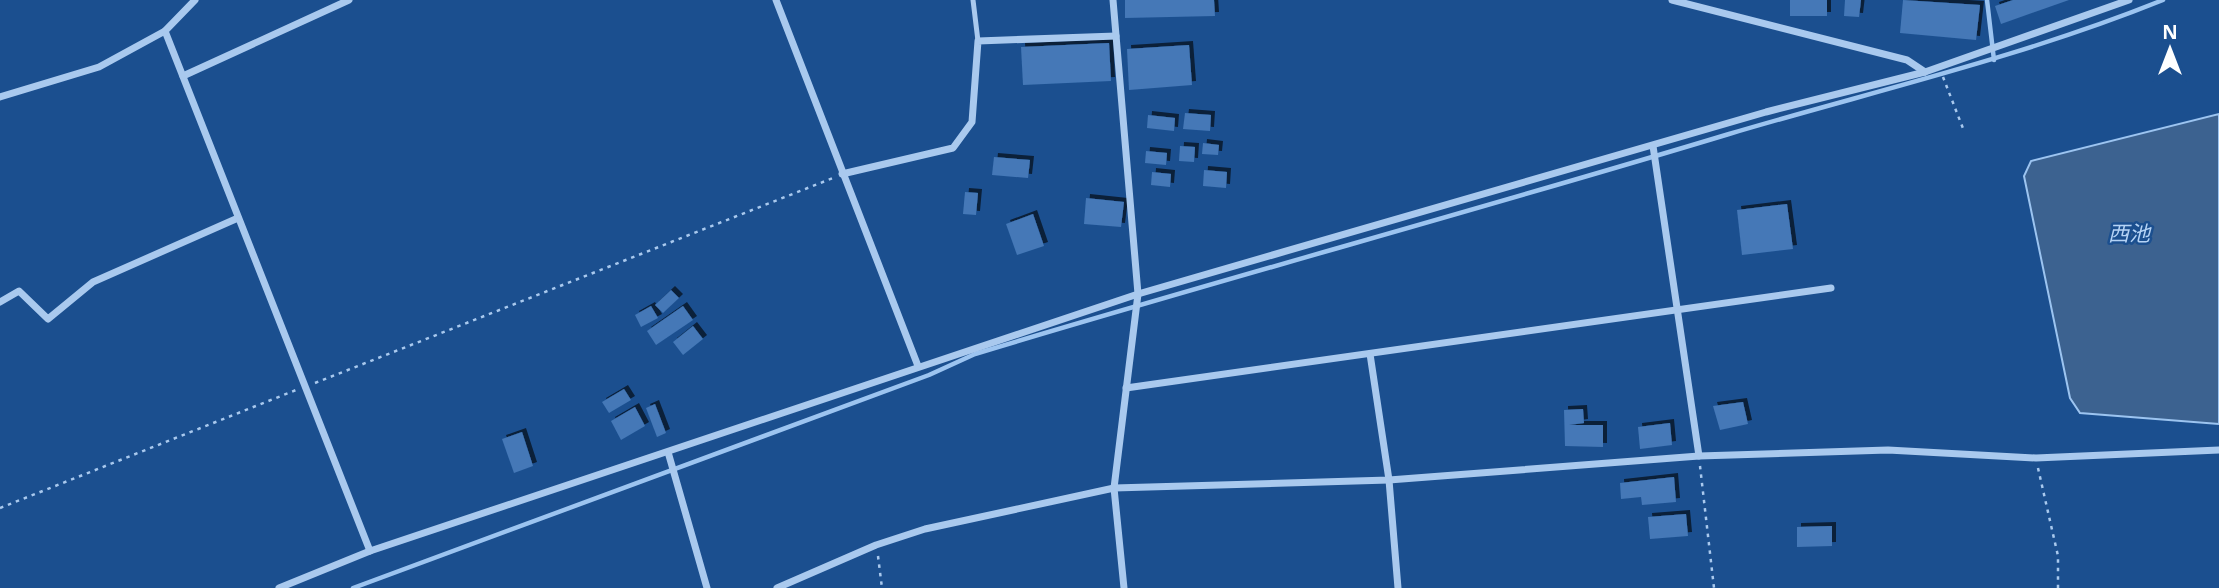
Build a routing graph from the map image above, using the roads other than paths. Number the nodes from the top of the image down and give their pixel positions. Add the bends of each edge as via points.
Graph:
1 (195, 0) edge
2 (349, 0) edge
3 (776, 0) edge
4 (973, 0) edge
5 (1112, 0) edge
6 (1672, 0) edge
7 (2129, 0) edge
8 (165, 32) junction
9 (1116, 36) junction
10 (978, 41) junction
11 (1925, 72) junction
12 (183, 76) junction
13 (0, 97) edge
14 (1653, 146) junction
15 (842, 174) junction
16 (239, 218) junction
17 (1831, 288) dead end
18 (1138, 294) junction
19 (0, 302) edge
20 (1679, 310) junction
21 (1370, 354) junction
22 (918, 366) junction
23 (1126, 388) junction
24 (2219, 450) edge
25 (668, 452) junction
26 (1699, 456) junction
27 (1389, 481) junction
28 (1114, 488) junction
29 (370, 551) junction
30 (279, 588) edge
31 (707, 588) edge
32 (777, 588) edge
33 (1124, 588) edge
34 (1398, 588) edge

1 - 8 street
2 - 12 street
3 - 15 street
4 - 10 lane
5 - 9 street
6 - 11 street via 1907,60
7 - 11 street
8 - 12 street
8 - 13 street via 99,66
9 - 10 street
9 - 18 street
10 - 15 street via 972,122 953,148
11 - 14 street
12 - 16 street
14 - 18 street
14 - 20 street
15 - 22 street
16 - 19 street via 93,282 48,319 19,291
16 - 29 street
17 - 20 street
18 - 22 street
18 - 23 street
20 - 21 street
20 - 26 street
21 - 23 street
21 - 27 street
22 - 25 street
23 - 28 street
24 - 26 street via 2036,458 1888,450
25 - 29 street
25 - 31 street
26 - 27 street
27 - 28 street
27 - 34 street
28 - 32 street via 925,529
28 - 33 street
29 - 30 street

